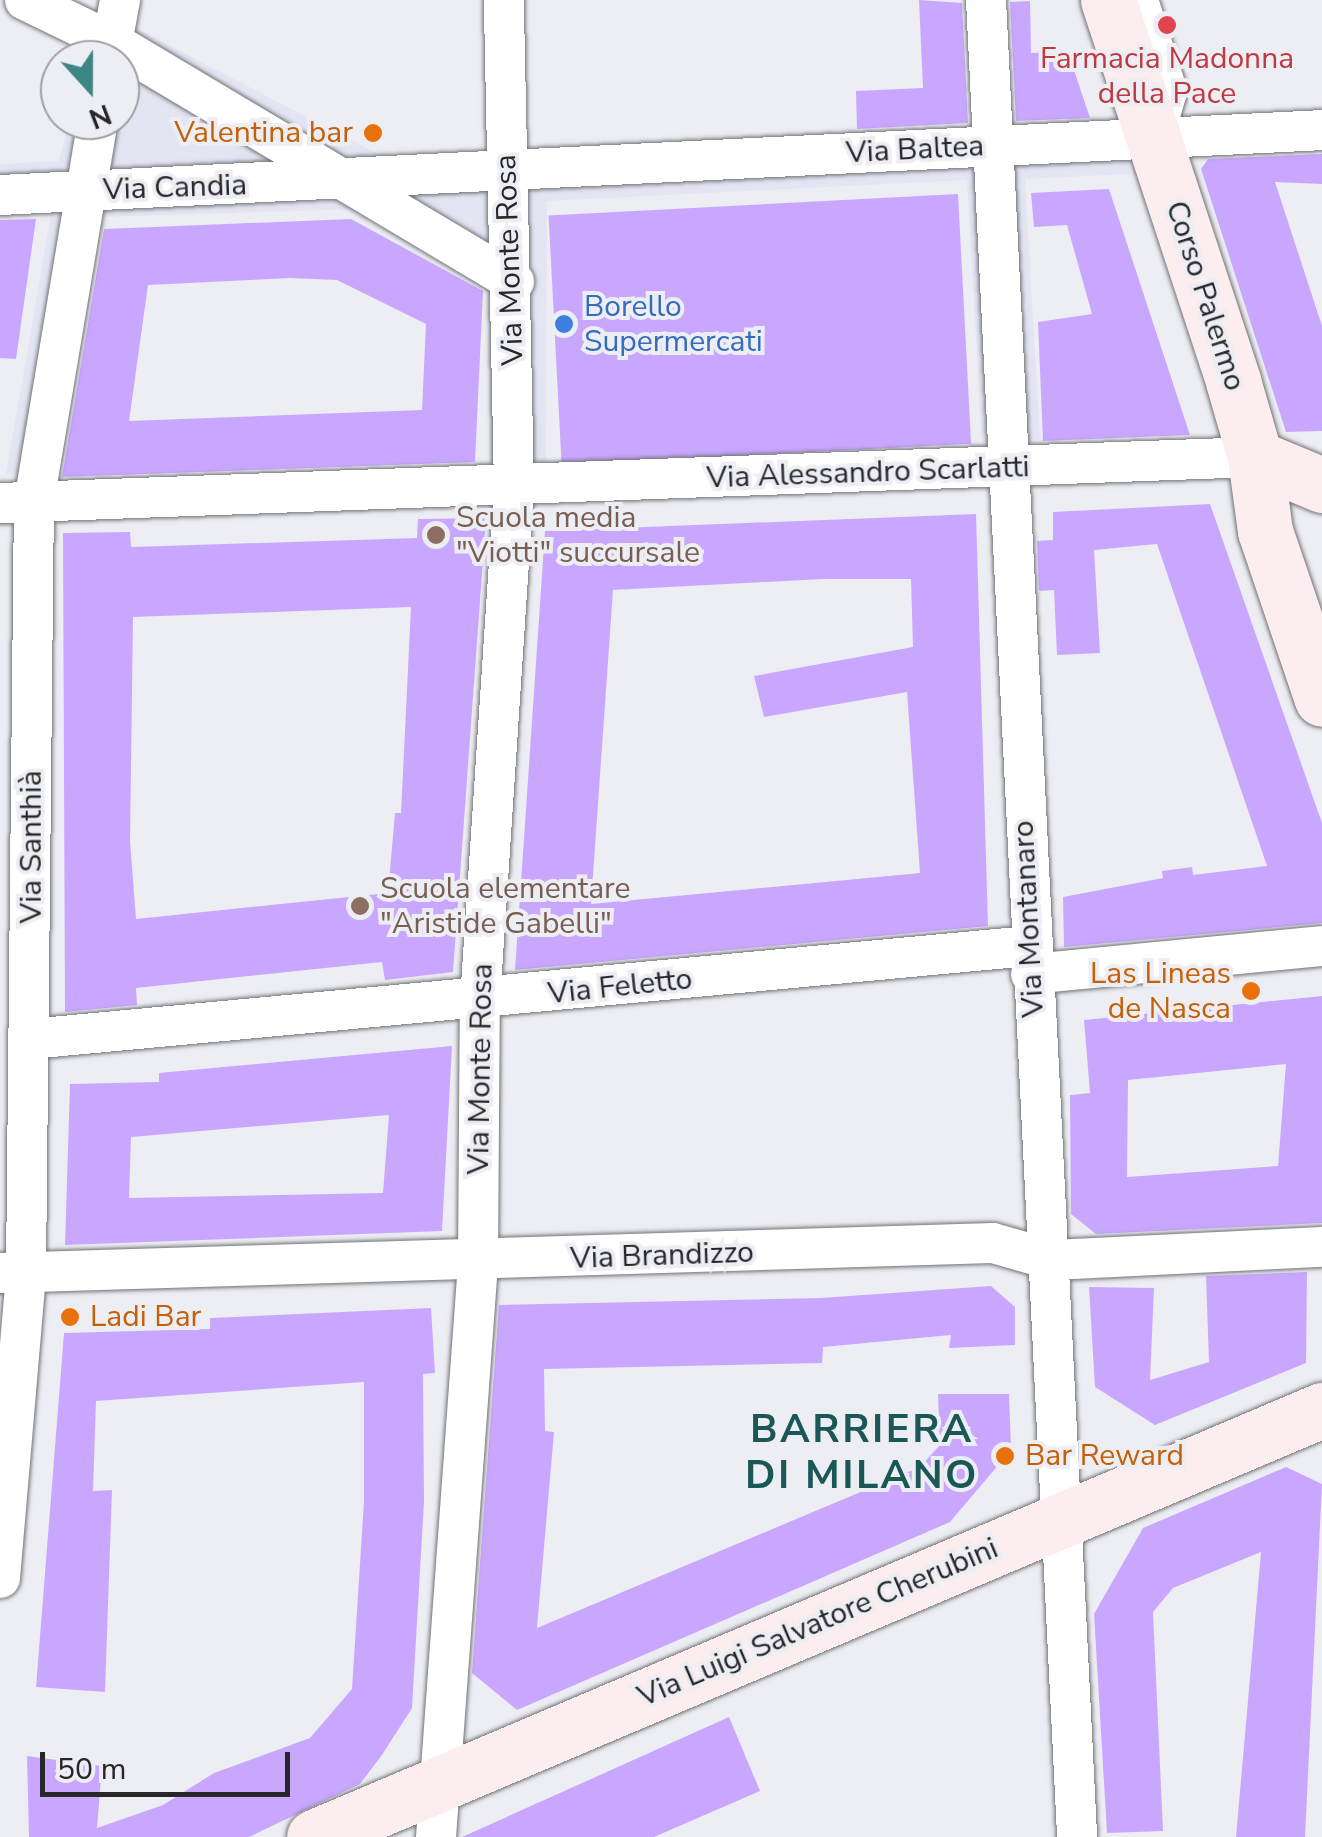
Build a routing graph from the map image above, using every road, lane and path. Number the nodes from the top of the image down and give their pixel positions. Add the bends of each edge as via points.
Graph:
1 (25, 0) edge
2 (120, 0) edge
3 (504, 0) edge
4 (986, 0) edge
5 (1108, 0) edge
6 (1138, 0) edge
7 (92, 40) edge
8 (112, 40) edge
9 (140, 67) edge
10 (1322, 130) edge
11 (1155, 138) junction
12 (95, 140) edge
13 (993, 146) junction
14 (507, 169) junction
15 (351, 182) junction
16 (86, 191) junction
17 (0, 195) edge
18 (514, 282) junction
19 (1256, 456) junction
20 (1005, 468) junction
21 (1322, 485) edge
22 (514, 486) junction
23 (17, 502) edge
24 (1322, 699) edge
25 (1322, 946) edge
26 (1030, 960) junction
27 (480, 1000) junction
28 (30, 1040) junction
29 (1322, 1247) edge
30 (1053, 1260) junction
31 (478, 1264) junction
32 (13, 1273) edge
33 (1322, 1410) edge
34 (1066, 1517) junction
35 (0, 1578) edge
36 (441, 1783) junction
37 (314, 1837) edge
38 (436, 1837) edge
39 (1077, 1837) edge

1 - 7 street
2 - 8 street
3 - 14 street, Via Monte Rosa
4 - 13 street, Via Montanaro
5 - 11 street, Corso Palermo
6 - 11 street via 1167,91
9 - 15 street
10 - 11 street, Via Baltea
11 - 13 street, Via Baltea
11 - 19 street, Corso Palermo
12 - 16 street, Via Santhià
13 - 14 street, Via Baltea
13 - 20 street, Via Montanaro
14 - 15 street, Via Baltea
14 - 18 street, Via Monte Rosa
15 - 16 street, Via Candia
15 - 18 street
16 - 17 street, Via Candia
16 - 23 street, Via Santhià
18 - 22 street, Via Monte Rosa
19 - 20 street, Via Alessandro Scarlatti
19 - 21 street
19 - 24 street, Corso Palermo via 1265,531
20 - 22 street, Via Alessandro Scarlatti
20 - 26 street, Via Montanaro
22 - 23 street, Via Alessandro Scarlatti
22 - 27 street, Via Monte Rosa
23 - 28 street, Via Santhià
25 - 26 street, Via Feletto
26 - 27 street, Via Feletto
26 - 30 street, Via Montanaro
27 - 28 street, Via Feletto
27 - 31 street, Via Monte Rosa
28 - 32 street, Via Santhià
29 - 30 street, Via Brandizzo
30 - 31 street, Via Brandizzo via 993,1243
30 - 34 street, Via Montanaro
31 - 32 street, Via Brandizzo
31 - 36 street, Via Monte Rosa
32 - 35 street, Via Santhià
33 - 34 street, Via Luigi Salvatore Cherubini
34 - 36 street, Via Luigi Salvatore Cherubini
34 - 39 street, Via Montanaro
36 - 37 street, Via Luigi Salvatore Cherubini
36 - 38 street, Via Monte Rosa

